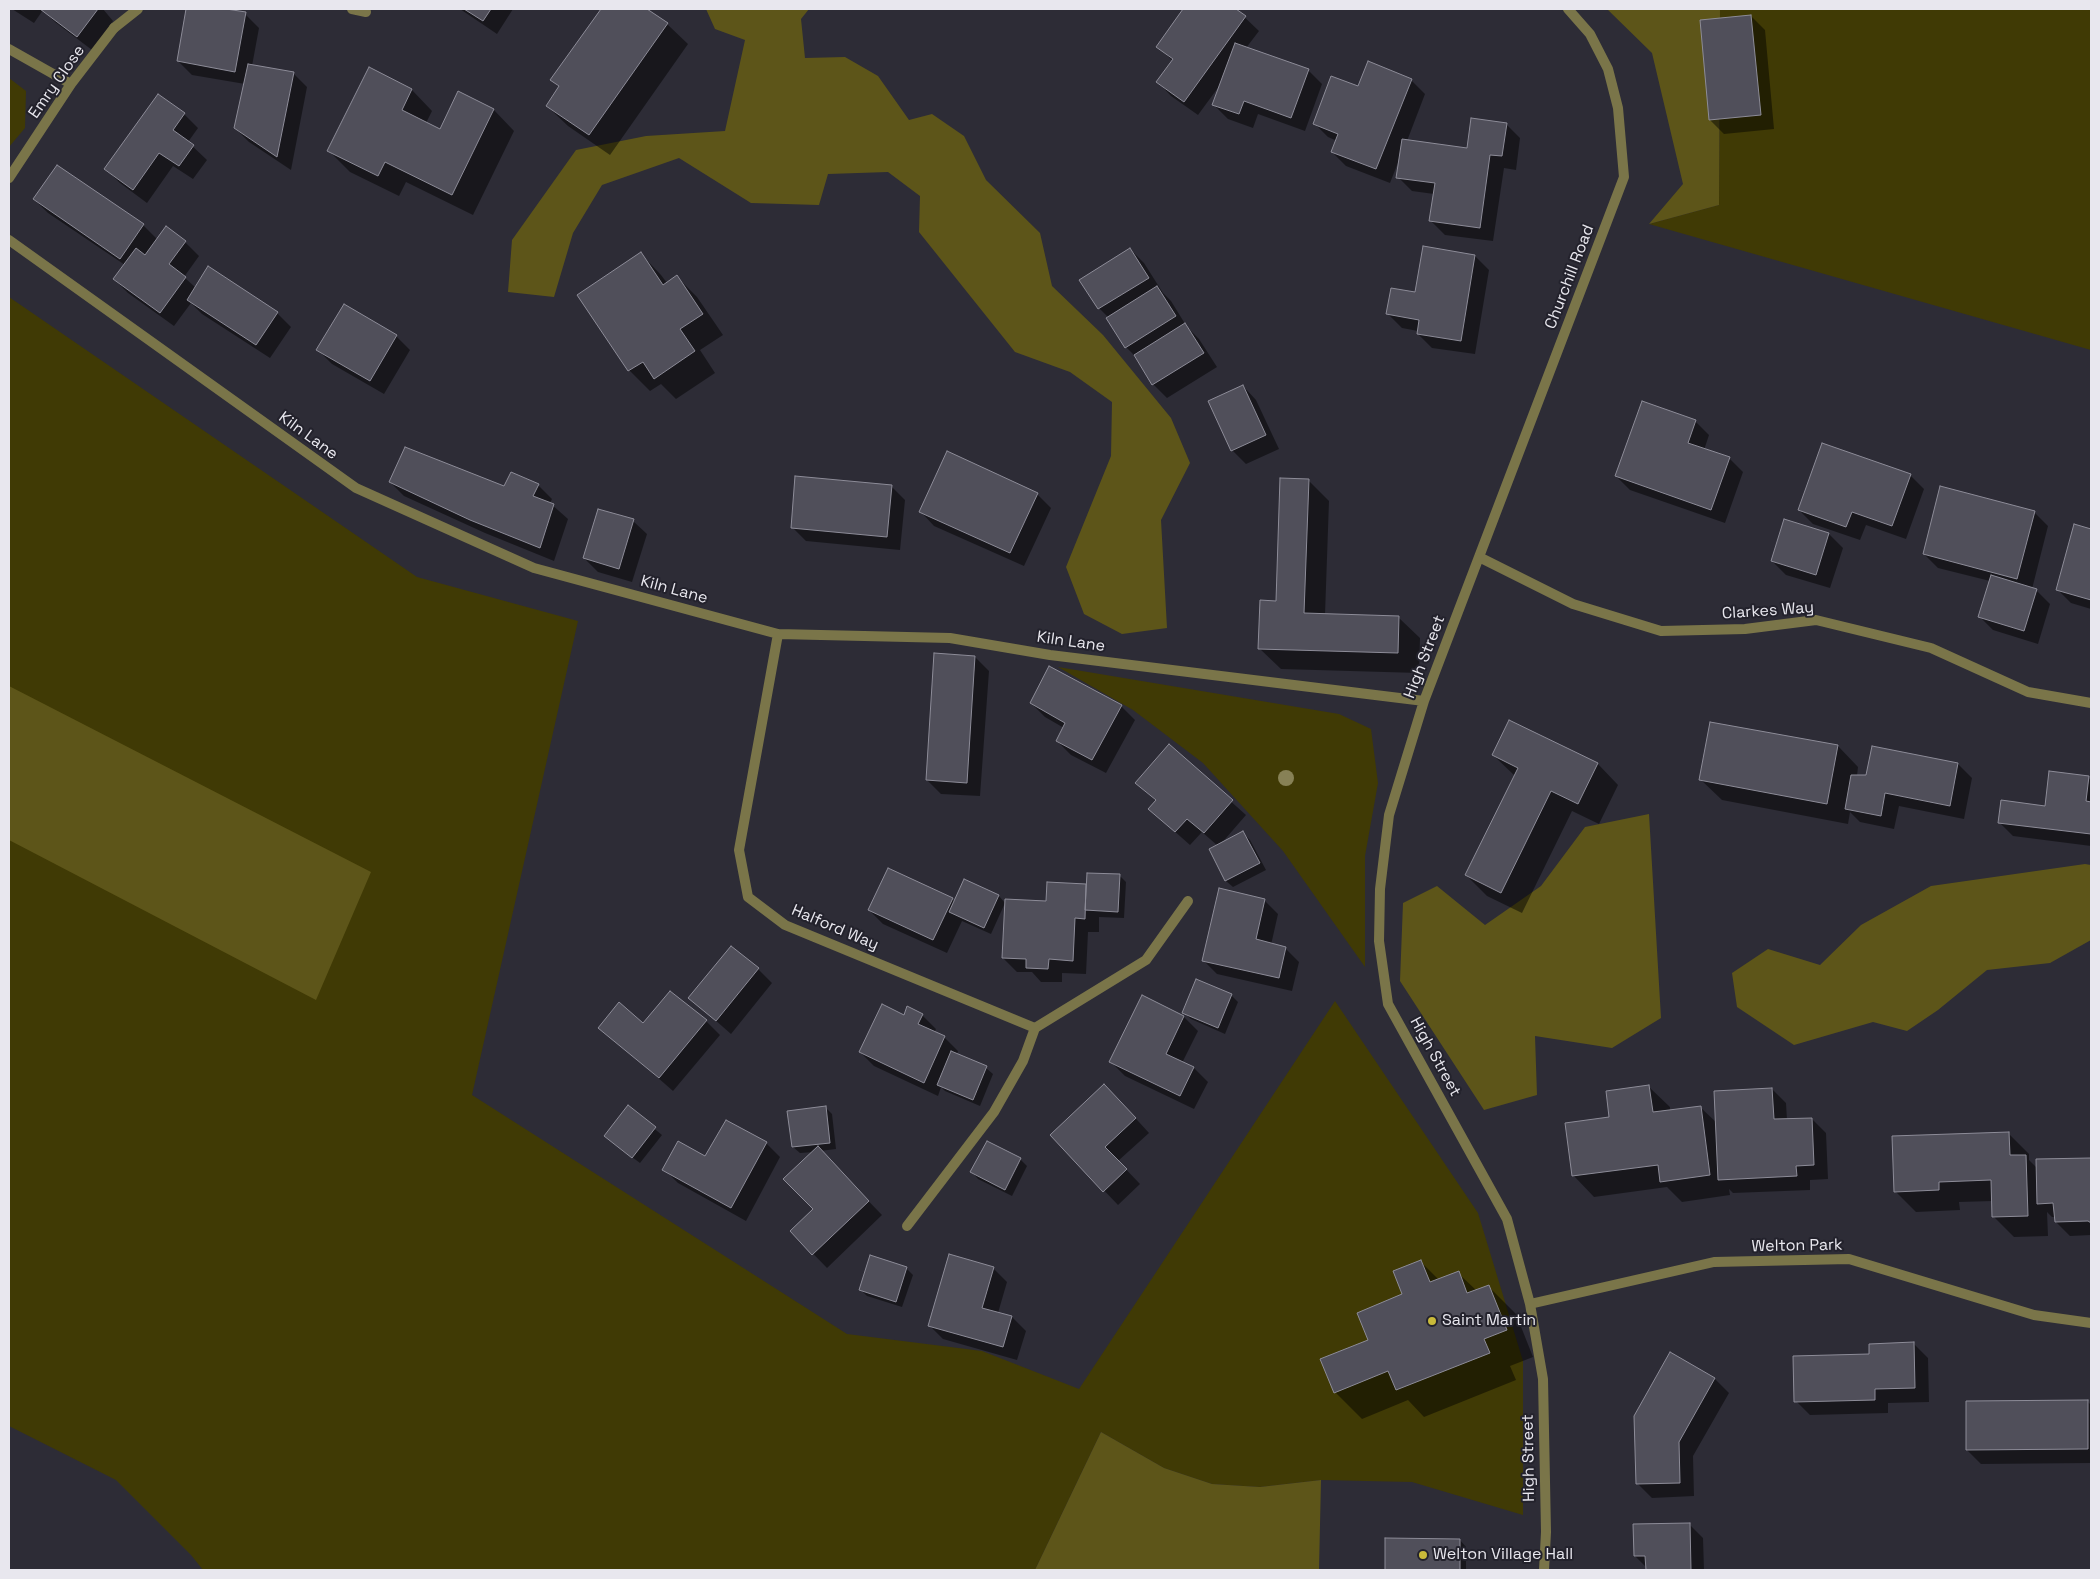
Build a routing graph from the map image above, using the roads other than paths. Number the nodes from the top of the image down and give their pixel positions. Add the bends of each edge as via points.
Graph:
1 (138, 9) edge
2 (352, 9) edge
3 (1568, 9) edge
4 (366, 12) dead end
5 (9, 48) edge
6 (71, 84) junction
7 (9, 178) edge
8 (9, 240) edge
9 (1479, 557) junction
10 (778, 634) junction
11 (1424, 701) junction
12 (2091, 703) edge
13 (1188, 901) dead end
14 (1035, 1028) junction
15 (907, 1226) dead end
16 (1530, 1304) junction
17 (2091, 1323) edge
18 (1544, 1570) edge

1 - 6 street, Emry Close via 114,28
2 - 4 street
3 - 9 street, Churchill Road via 1590,34 1608,69 1618,108 1624,177
5 - 6 street
6 - 7 street, Emry Close
8 - 10 street, Kiln Lane via 356,488 534,568
9 - 11 street, High Street
9 - 12 street, Clarkes Way via 1574,604 1661,631 1745,629 1816,620 1931,648 2028,692
10 - 11 street, Kiln Lane via 950,638 1050,655
10 - 14 street, Halford Way via 738,850 748,897 785,925
11 - 16 street, High Street via 1389,815 1380,890 1379,941 1388,1004 1507,1219
13 - 14 street via 1146,960
14 - 15 street via 1023,1061 994,1112
16 - 17 street, Welton Park via 1714,1262 1849,1259 2034,1315
16 - 18 street, High Street via 1543,1380

